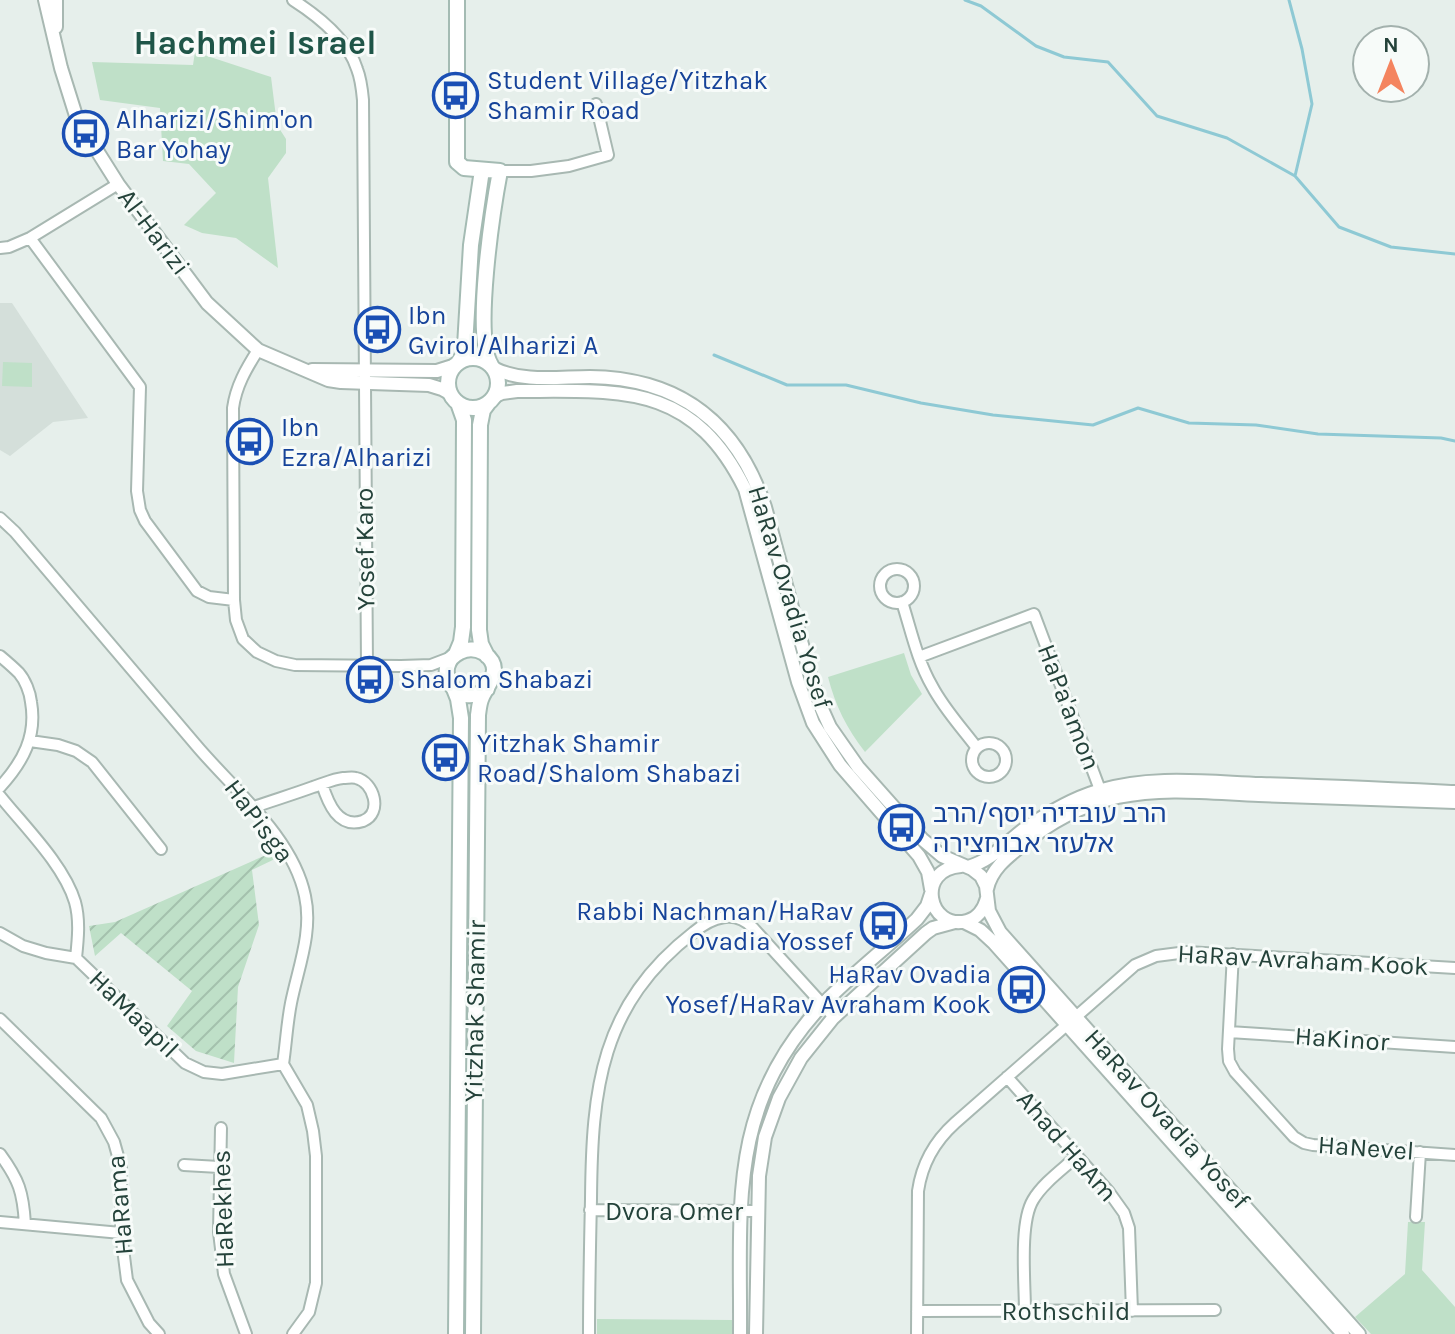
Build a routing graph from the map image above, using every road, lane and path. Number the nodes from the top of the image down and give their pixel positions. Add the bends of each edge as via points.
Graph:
1 (45, 0) edge
2 (56, 0) edge
3 (293, 0) edge
4 (457, 0) edge
5 (58, 54) junction
6 (596, 104) dead end
7 (482, 170) junction
8 (500, 171) junction
9 (118, 184) junction
10 (30, 238) junction
11 (0, 248) edge
12 (258, 350) junction
13 (457, 364) junction
14 (492, 367) junction
15 (364, 378) junction
16 (455, 398) junction
17 (491, 400) junction
18 (0, 518) edge
19 (234, 600) junction
20 (902, 602) dead end
21 (455, 655) junction
22 (0, 656) edge
23 (487, 656) junction
24 (919, 657) junction
25 (367, 666) junction
26 (401, 666) junction
27 (452, 686) junction
28 (487, 689) junction
29 (30, 741) junction
30 (977, 748) dead end
31 (322, 784) junction
32 (0, 787) edge
33 (1455, 792) edge
34 (1102, 795) junction
35 (0, 796) edge
36 (1455, 802) edge
37 (254, 807) junction
38 (161, 849) dead end
39 (966, 867) junction
40 (931, 892) junction
41 (987, 894) junction
42 (959, 922) junction
43 (0, 933) edge
44 (1233, 954) junction
45 (76, 958) junction
46 (1455, 968) edge
47 (823, 1005) junction
48 (834, 1017) junction
49 (0, 1019) edge
50 (1071, 1021) junction
51 (1229, 1032) junction
52 (1455, 1047) edge
53 (283, 1064) junction
54 (1007, 1077) junction
55 (221, 1128) dead end
56 (1420, 1152) junction
57 (0, 1154) edge
58 (1455, 1155) edge
59 (1077, 1156) junction
60 (184, 1165) dead end
61 (219, 1167) junction
62 (590, 1210) junction
63 (741, 1211) junction
64 (757, 1211) junction
65 (1416, 1217) dead end
66 (0, 1222) edge
67 (25, 1224) junction
68 (121, 1233) junction
69 (1215, 1310) dead end
70 (917, 1311) junction
71 (1025, 1311) junction
72 (1132, 1311) junction
73 (159, 1334) edge
74 (246, 1334) edge
75 (293, 1334) edge
76 (456, 1334) edge
77 (473, 1334) edge
78 (589, 1334) edge
79 (740, 1334) edge
80 (756, 1334) edge
81 (917, 1334) edge
82 (1343, 1334) edge
83 (1359, 1334) edge

1 - 5 street, Al-Harizi
2 - 5 street, Al-Harizi
3 - 15 street, Yosef Karo via 337,36 361,81
4 - 7 main road via 456,156 464,168
5 - 9 street, Al-Harizi via 77,119
6 - 8 street via 608,155 569,166
7 - 8 main road
7 - 13 main road via 465,346
8 - 14 main road via 483,336
9 - 10 street
9 - 12 street, Al-Harizi via 207,303
10 - 11 street
10 - 19 street via 140,387 137,499 145,521 197,591
12 - 15 street, Al-Harizi via 328,380
12 - 19 street via 235,392 233,408
13 - 14 main road via 473,358
13 - 15 street, Al-Harizi
13 - 16 main road via 449,379
14 - 17 main road via 498,383
14 - 39 street, HaRav Ovadia Yosef via 523,377 639,382 682,399 719,426 757,484 811,678 830,727 922,839
15 - 16 street, Al-Harizi via 429,385
15 - 25 street, Yosef Karo
16 - 17 main road via 473,408
16 - 21 main road via 464,420 464,611
17 - 23 main road via 480,425 479,630
17 - 40 street, HaRav Ovadia Yosef via 517,391 614,391 657,401 709,435 745,489 813,723 840,765 919,856
18 - 37 street, HaPisga
19 - 25 street via 243,639 267,657 295,665
20 - 24 street
21 - 23 main road via 474,649
21 - 26 street via 431,665
21 - 27 main road via 447,669
22 - 29 street via 20,674 30,695
23 - 28 main road via 494,673
24 - 30 street via 938,698
24 - 34 street, HaPa'amon via 1034,614
25 - 26 street
26 - 27 street via 438,673
27 - 28 main road via 470,696
27 - 76 main road, Yitzhak Shamir via 461,718
28 - 77 main road, Yitzhak Shamir via 478,712
29 - 32 street
29 - 38 street via 76,751 92,762
31 - 31 street via 337,816 349,822 372,815 373,795 358,778
31 - 37 street
33 - 34 street via 1174,781 1131,783
34 - 36 street via 1166,791
34 - 39 street via 1059,807 993,856
34 - 41 street via 1027,841 999,866
35 - 45 street, HaMaapil via 69,888 79,930
37 - 53 street, HaPisga via 285,849 305,893 308,915
39 - 40 street via 944,870
39 - 41 street via 981,876
40 - 42 street via 938,912
40 - 47 street via 917,919
41 - 42 street via 978,915
41 - 50 street, HaRav Ovadia Yosef via 1000,932
42 - 48 street via 926,933
42 - 50 street, HaRav Ovadia Yosef via 986,936
43 - 45 street via 23,946
44 - 46 street, HaRav Avraham Kook
44 - 50 street, HaRav Avraham Kook via 1179,952 1149,958 1129,969
44 - 51 street, HaNevel
45 - 53 street, HaMaapil via 185,1063 222,1074
47 - 48 street
47 - 62 street via 745,920 716,918 679,943 632,998 610,1042 593,1117
47 - 63 street via 787,1049 764,1091 745,1154
48 - 64 street via 801,1058 775,1107 761,1157
49 - 68 street, HaRama via 101,1118 121,1167
50 - 54 street, HaRav Avraham Kook
50 - 82 street, HaRav Ovadia Yosef
50 - 83 street, HaRav Ovadia Yosef
51 - 52 street, HaKinor
51 - 56 street, HaNevel via 1234,1070 1299,1141
53 - 75 street via 307,1105 316,1156 316,1283 309,1312
54 - 59 street, Ahad HaAm
54 - 70 street, HaRav Avraham Kook via 948,1129 924,1164 918,1191
55 - 61 street, HaRekhes
56 - 58 street, HaNevel
56 - 65 street
57 - 67 street via 24,1199
59 - 71 street via 1029,1208
59 - 72 street, Ahad HaAm via 1124,1213
60 - 61 street
61 - 74 street, HaRekhes via 224,1274
62 - 63 street, Dvora Omer
62 - 78 street
63 - 64 street, Dvora Omer
63 - 79 street
64 - 80 street
66 - 67 street
67 - 68 street
68 - 73 street, HaRama via 127,1280
69 - 72 street, Rothschild
70 - 71 street, Rothschild
70 - 81 street, HaRav Avraham Kook
71 - 72 street, Rothschild

